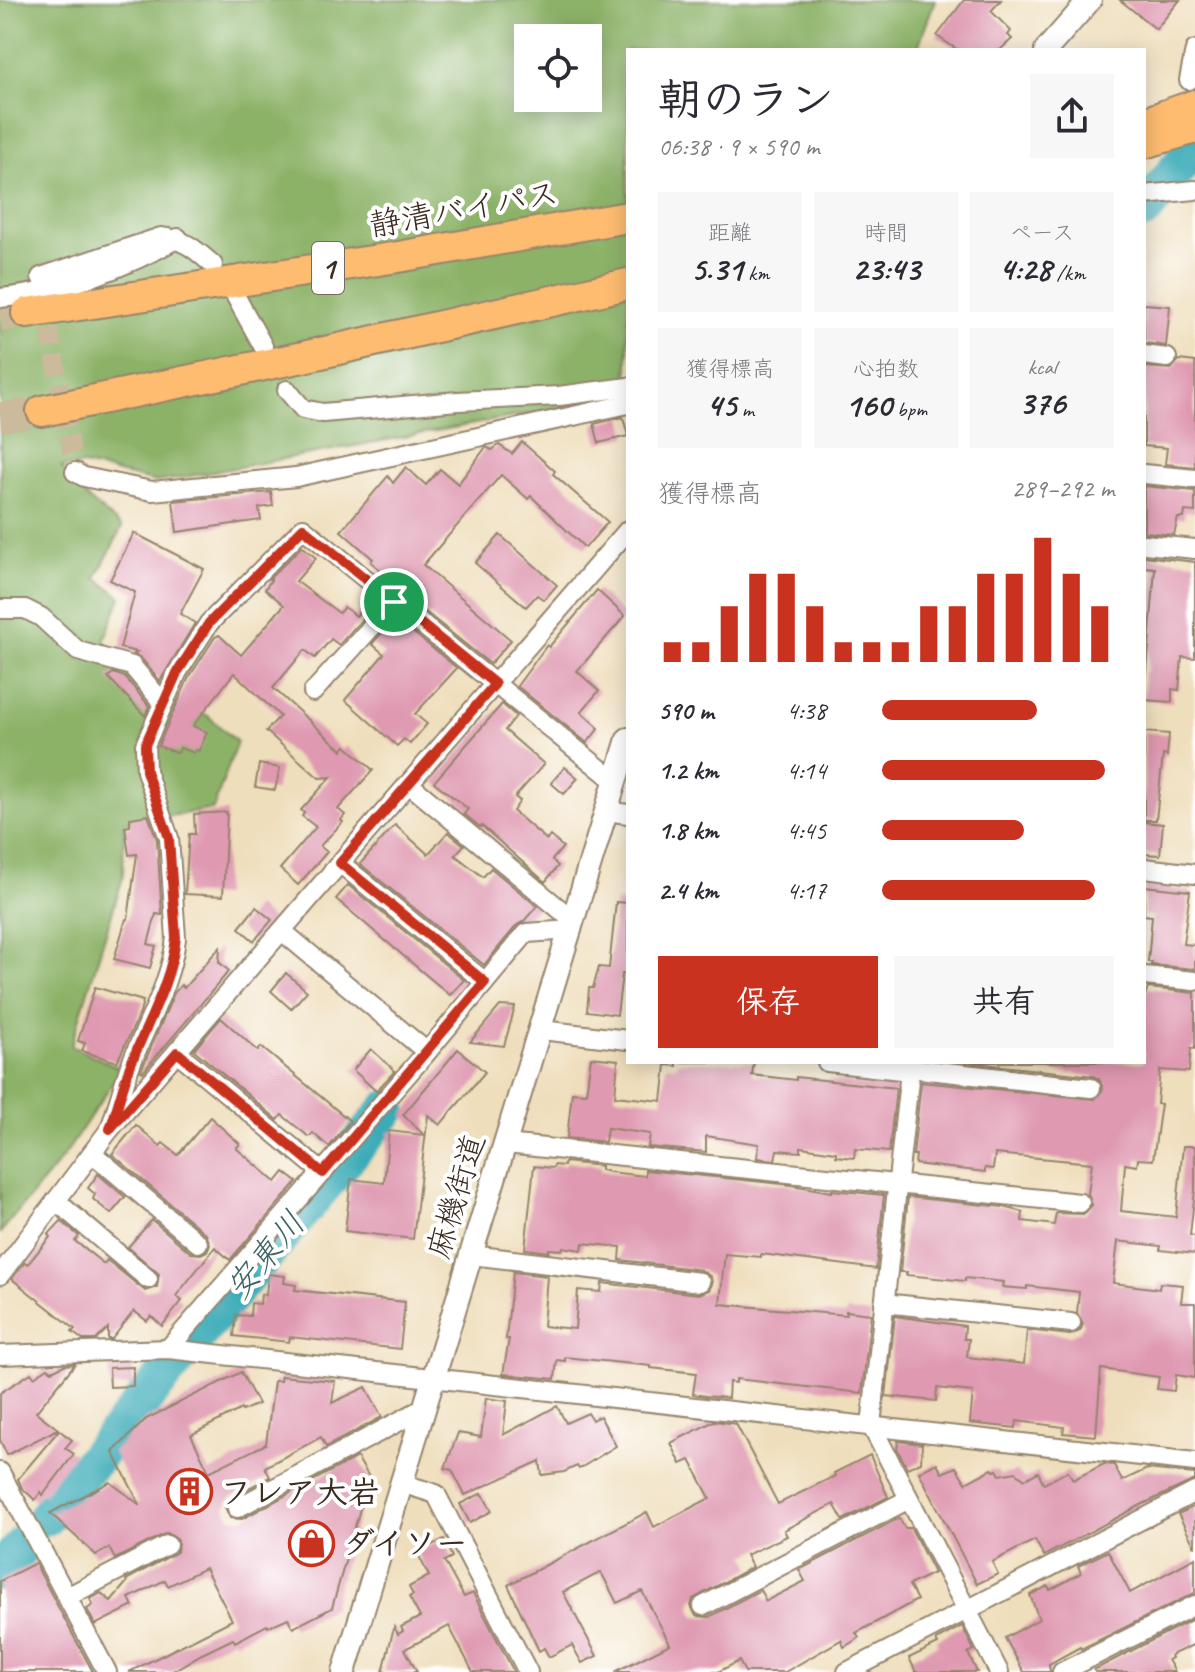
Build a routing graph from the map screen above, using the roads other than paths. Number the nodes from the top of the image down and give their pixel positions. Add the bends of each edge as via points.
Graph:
1 (1090, 0) edge
2 (1053, 46) edge
3 (1195, 50) edge
4 (1193, 93) edge
5 (1146, 106) edge
6 (1146, 122) edge
7 (1195, 130) edge
8 (1146, 144) edge
9 (1187, 192) edge
10 (1146, 195) edge
11 (626, 217) edge
12 (178, 238) junction
13 (213, 265) dead end
14 (41, 277) dead end
15 (626, 284) edge
16 (236, 297) dead end
17 (0, 298) edge
18 (27, 313) tunnel mouth
19 (263, 346) dead end
20 (1146, 355) edge
21 (1167, 358) dead end
22 (626, 387) edge
23 (287, 390) dead end
24 (626, 404) edge
25 (42, 411) tunnel mouth
26 (75, 472) dead end
27 (1146, 474) edge
28 (1195, 479) edge
29 (626, 532) edge
30 (1146, 544) edge
31 (1195, 549) edge
32 (394, 602) junction
33 (0, 609) edge
34 (495, 684) junction
35 (313, 692) dead end
36 (162, 702) junction
37 (626, 748) edge
38 (615, 781) junction
39 (409, 784) junction
40 (617, 812) edge
41 (340, 863) junction
42 (1146, 868) edge
43 (1195, 874) edge
44 (573, 925) junction
45 (282, 931) junction
46 (1146, 976) edge
47 (1195, 981) edge
48 (485, 982) junction
49 (541, 1030) junction
50 (626, 1040) edge
51 (177, 1052) junction
52 (427, 1052) junction
53 (860, 1064) edge
54 (910, 1067) edge
55 (1091, 1088) dead end
56 (110, 1129) junction
57 (506, 1144) junction
58 (92, 1153) junction
59 (323, 1173) junction
60 (897, 1184) junction
61 (56, 1201) junction
62 (1080, 1203) dead end
63 (198, 1243) dead end
64 (471, 1255) junction
65 (0, 1275) edge
66 (148, 1279) dead end
67 (700, 1282) dead end
68 (884, 1303) junction
69 (1071, 1323) dead end
70 (168, 1349) junction
71 (0, 1355) edge
72 (433, 1379) junction
73 (424, 1408) junction
74 (871, 1425) junction
75 (1195, 1462) edge
76 (1, 1475) edge
77 (401, 1483) junction
78 (1195, 1492) edge
79 (909, 1499) junction
80 (237, 1508) dead end
81 (167, 1545) dead end
82 (67, 1597) junction
83 (1195, 1605) edge
84 (703, 1606) dead end
85 (966, 1610) junction
86 (107, 1672) edge
87 (344, 1672) edge
88 (528, 1672) edge
89 (847, 1672) edge
90 (999, 1672) edge
91 (1062, 1672) edge

1 - 2 street
3 - 4 street
4 - 5 highway
4 - 6 highway
7 - 8 highway
9 - 10 street
11 - 18 highway, 静清バイパス / 1
12 - 13 street
12 - 14 street via 161,237
12 - 17 street via 150,254 55,288
15 - 25 highway
16 - 19 street
20 - 21 street
22 - 23 street via 323,413 303,409
24 - 26 street via 296,477 152,491
27 - 28 street
29 - 34 street
30 - 31 street
32 - 34 street
32 - 35 street
32 - 36 street via 303,528 209,623
33 - 36 street via 25,609 78,651 132,666
34 - 38 street
34 - 39 street
36 - 56 street via 145,745 146,771 169,838 175,953
37 - 38 street, 麻機街道
38 - 40 street, 麻機街道
39 - 41 street
39 - 44 street
40 - 44 street, 麻機街道
41 - 45 street
41 - 48 street
42 - 43 street
44 - 48 street via 526,933
44 - 49 street, 麻機街道
45 - 51 street
45 - 52 street
46 - 47 street
48 - 52 street
49 - 50 street
49 - 57 street, 麻機街道
51 - 56 street
51 - 59 street
52 - 59 street
53 - 54 street
54 - 55 street
54 - 60 street
56 - 58 street
57 - 60 street
57 - 64 street, 麻機街道
58 - 61 street
58 - 63 street
59 - 70 street
60 - 62 street
60 - 68 street
61 - 65 street
61 - 66 street
64 - 67 street
64 - 72 street, 麻機街道
68 - 69 street
68 - 74 street
70 - 71 street
70 - 72 street
72 - 73 street, 麻機街道
72 - 74 street
73 - 77 street, 麻機街道
73 - 80 street
74 - 75 street
74 - 79 street
76 - 82 street
77 - 87 street, 麻機街道
77 - 88 street via 436,1494
78 - 85 street
79 - 84 street
79 - 85 street
81 - 82 street
82 - 86 street
83 - 91 street
85 - 89 street
85 - 90 street

